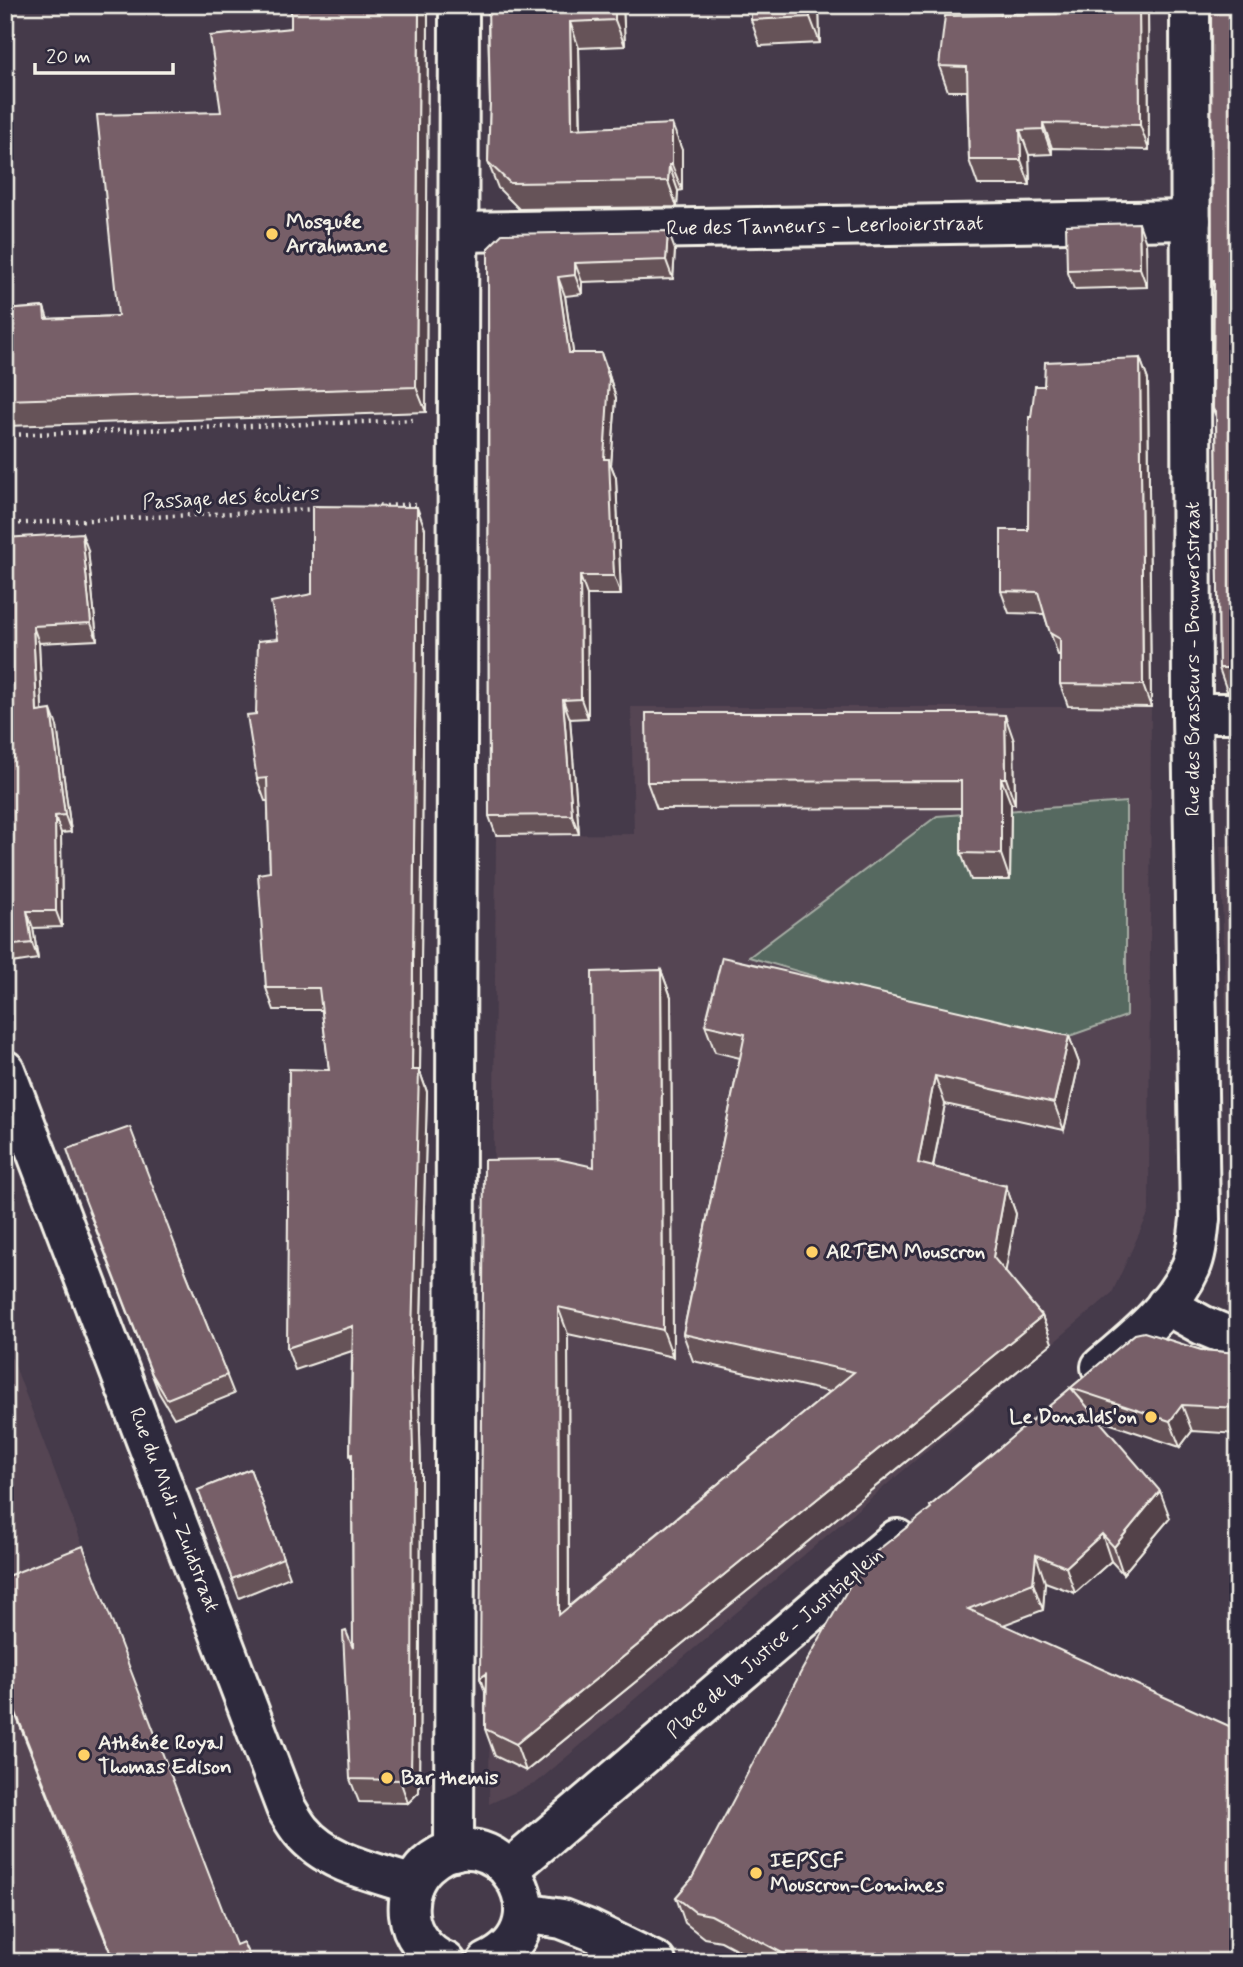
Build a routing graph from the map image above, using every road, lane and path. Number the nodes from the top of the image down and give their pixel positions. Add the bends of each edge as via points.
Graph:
1 (459, 5) edge
2 (1190, 5) edge
3 (1191, 220) junction
4 (459, 232) junction
5 (459, 419) junction
6 (5, 435) edge
7 (458, 502) junction
8 (362, 507) edge
9 (321, 509) edge
10 (5, 524) edge
11 (1192, 713) junction
12 (1238, 713) edge
13 (5, 1070) edge
14 (1166, 1305) junction
15 (1238, 1340) edge
16 (1078, 1386) edge
17 (922, 1518) edge
18 (454, 1851) junction
19 (510, 1869) junction
20 (413, 1885) junction
21 (524, 1913) junction
22 (446, 1962) edge
23 (487, 1962) edge
24 (656, 1962) edge

1 - 4 street
2 - 3 street, Rue des Brasseurs - Brouwersstraat
3 - 4 street, Rue des Tanneurs - Leerlooierstraat
3 - 11 street, Rue des Brasseurs - Brouwersstraat
4 - 5 street
5 - 6 path
5 - 7 street
7 - 8 path
7 - 18 street
9 - 10 path, Passage des écoliers
11 - 12 street
11 - 14 street, Rue des Brasseurs - Brouwersstraat via 1200,1219 1191,1266
13 - 20 street, Rue du Midi - Zuidstraat via 286,1808 300,1830 329,1855
14 - 15 street
14 - 16 street via 1141,1333
17 - 19 street, Place de la Justice - Justitieplein
18 - 19 street via 490,1854
18 - 20 street via 425,1867
19 - 21 street via 522,1889
20 - 22 street via 409,1914 414,1933 426,1949
21 - 23 street via 512,1944
21 - 24 street via 562,1919

